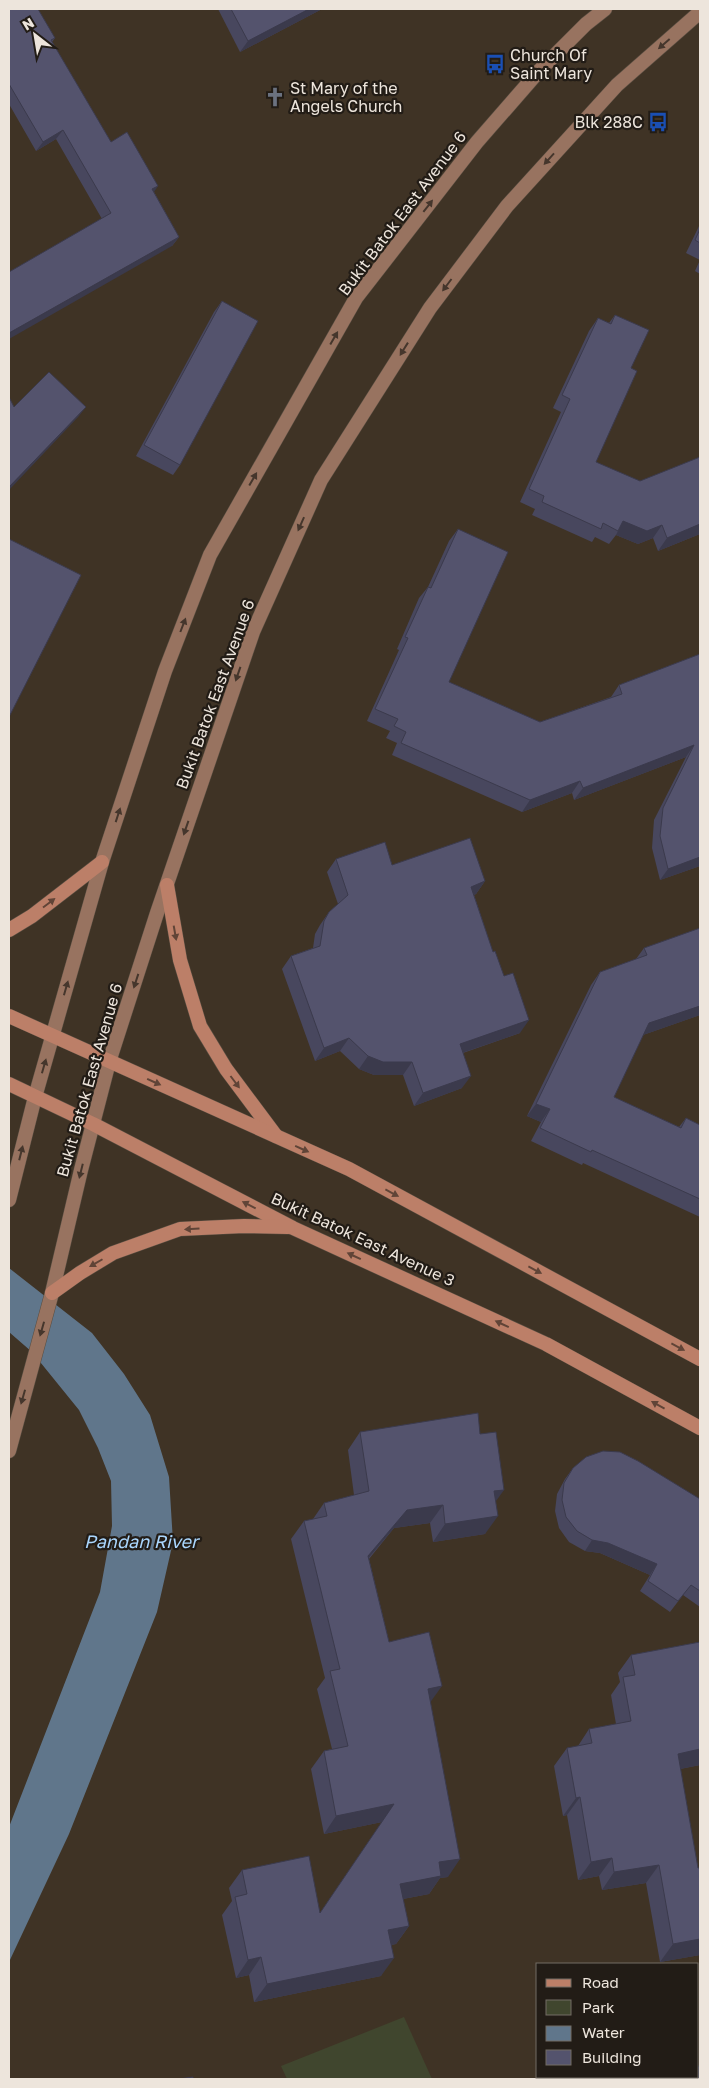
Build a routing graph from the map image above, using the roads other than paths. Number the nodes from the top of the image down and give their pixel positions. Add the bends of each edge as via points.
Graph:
1 (605, 9) edge
2 (700, 12) edge
3 (102, 862) junction
4 (167, 885) junction
5 (9, 930) edge
6 (9, 1016) edge
7 (52, 1035) junction
8 (109, 1062) junction
9 (9, 1084) edge
10 (35, 1097) junction
11 (93, 1124) junction
12 (278, 1138) junction
13 (9, 1200) edge
14 (293, 1228) junction
15 (51, 1296) junction
16 (700, 1359) edge
17 (700, 1428) edge
18 (9, 1451) edge

3 -> 1 main road, Bukit Batok East Avenue 6 via 165,670 210,555 356,298 477,142 539,71
2 -> 4 main road, Bukit Batok East Avenue 6 via 617,85 506,206 430,308 321,480 253,632
5 -> 3 main road
7 -> 3 main road, Bukit Batok East Avenue 6
4 -> 8 main road, Bukit Batok East Avenue 6
4 -> 12 main road via 180,960 200,1026 226,1069
6 - 7 main road
7 - 8 main road
10 -> 7 main road, Bukit Batok East Avenue 6
8 - 11 main road, Bukit Batok East Avenue 6
8 -> 12 main road
9 - 10 main road, Bukit Batok East Avenue 3
10 - 11 main road, Bukit Batok East Avenue 3
13 -> 10 main road, Bukit Batok East Avenue 6
14 -> 11 main road, Bukit Batok East Avenue 3
11 -> 15 main road, Bukit Batok East Avenue 6
12 -> 16 main road via 350,1170
14 -> 15 main road via 180,1229 113,1253
17 -> 14 main road, Bukit Batok East Avenue 3 via 546,1344
15 -> 18 main road, Bukit Batok East Avenue 6

